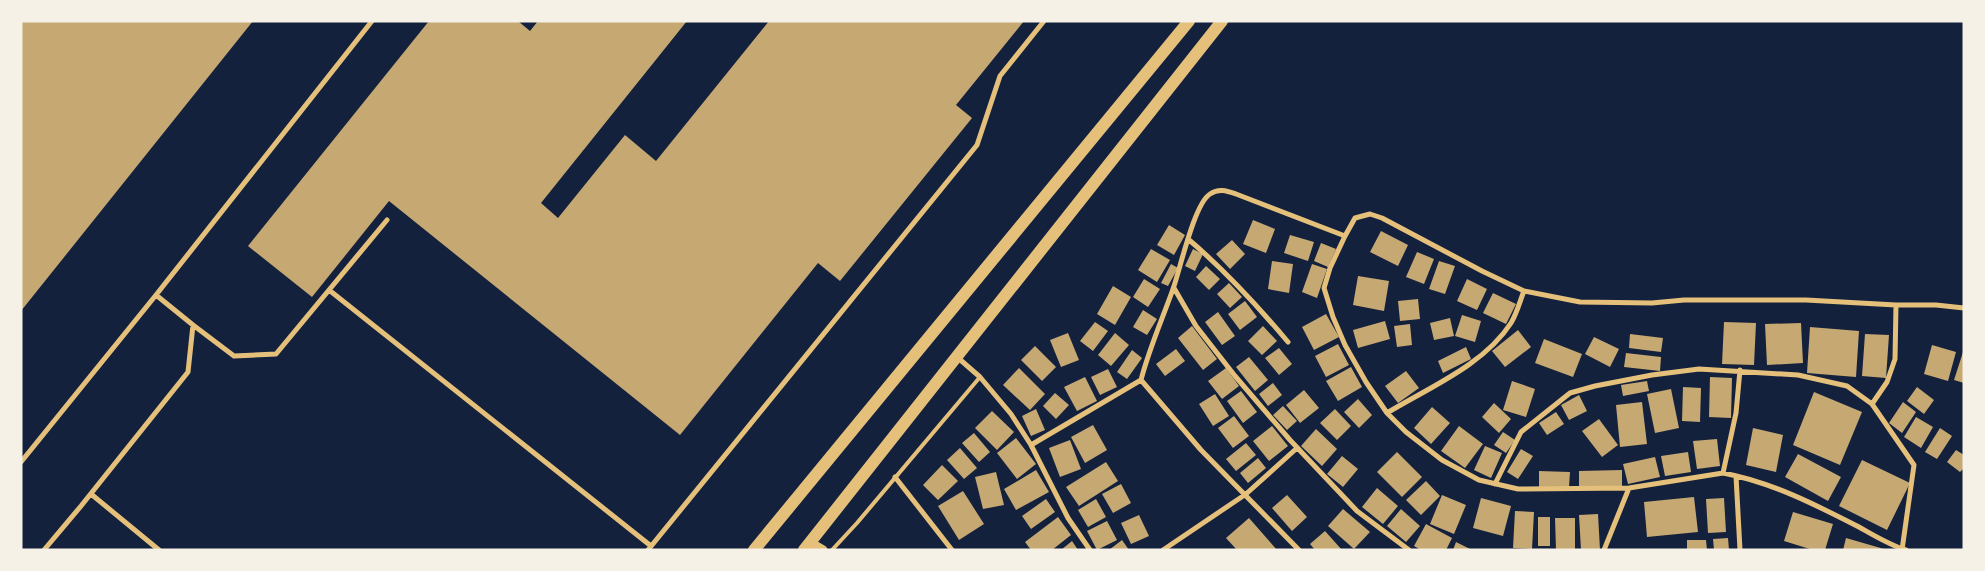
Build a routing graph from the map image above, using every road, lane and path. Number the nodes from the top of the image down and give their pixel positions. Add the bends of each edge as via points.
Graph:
1 (372, 21) edge
2 (1044, 21) edge
3 (1189, 21) edge
4 (1222, 21) edge
5 (387, 220) dead end
6 (1344, 236) junction
7 (1188, 239) junction
8 (1174, 288) junction
9 (329, 290) junction
10 (1524, 290) junction
11 (156, 295) junction
12 (1896, 305) junction
13 (1964, 308) edge
14 (193, 325) junction
15 (1288, 342) dead end
16 (957, 357) junction
17 (1740, 370) junction
18 (980, 377) junction
19 (1141, 380) junction
20 (1872, 404) junction
21 (1386, 413) junction
22 (1031, 445) junction
23 (1297, 448) junction
24 (21, 462) edge
25 (1723, 473) junction
26 (1736, 476) junction
27 (895, 477) junction
28 (1495, 484) junction
29 (1629, 488) junction
30 (91, 494) junction
31 (1246, 494) junction
32 (807, 546) edge
33 (650, 548) edge
34 (1903, 549) edge
35 (44, 550) edge
36 (159, 550) edge
37 (754, 550) edge
38 (823, 550) edge
39 (832, 550) edge
40 (952, 550) edge
41 (1090, 550) edge
42 (1163, 550) edge
43 (1299, 550) edge
44 (1409, 550) edge
45 (1604, 550) edge
46 (1740, 550) edge

1 - 11 street
2 - 33 street via 1000,76 977,144
3 - 37 highway
4 - 16 highway
5 - 9 street
6 - 7 street via 1219,190 1202,201
6 - 10 street via 1355,218 1370,214
6 - 21 street via 1324,288 1345,345
7 - 8 street
7 - 15 street via 1219,265
8 - 19 street
8 - 23 street via 1196,326
9 - 14 street via 276,354 234,356
9 - 33 street
10 - 12 street via 1580,302 1798,300
10 - 21 street via 1512,322 1493,345 1472,363
11 - 14 street
11 - 24 street
12 - 13 street
12 - 20 street via 1895,360 1887,382
14 - 30 street via 188,372
16 - 18 street
16 - 32 highway
17 - 20 street via 1798,375 1847,386
17 - 25 street via 1736,413
17 - 28 street via 1699,369 1652,375 1570,394 1521,432
18 - 22 street via 1011,414
18 - 27 lane
19 - 22 street
19 - 31 street
20 - 34 street via 1914,465
21 - 28 street via 1442,460 1479,480
22 - 41 street via 1068,518
23 - 31 street
23 - 44 street via 1358,510
25 - 26 street
25 - 29 street
26 - 34 street via 1807,501
26 - 46 street
27 - 39 lane
27 - 40 street
28 - 29 street via 1518,490
29 - 45 street
30 - 35 street
30 - 36 street
31 - 42 street
31 - 43 street
32 - 38 street

